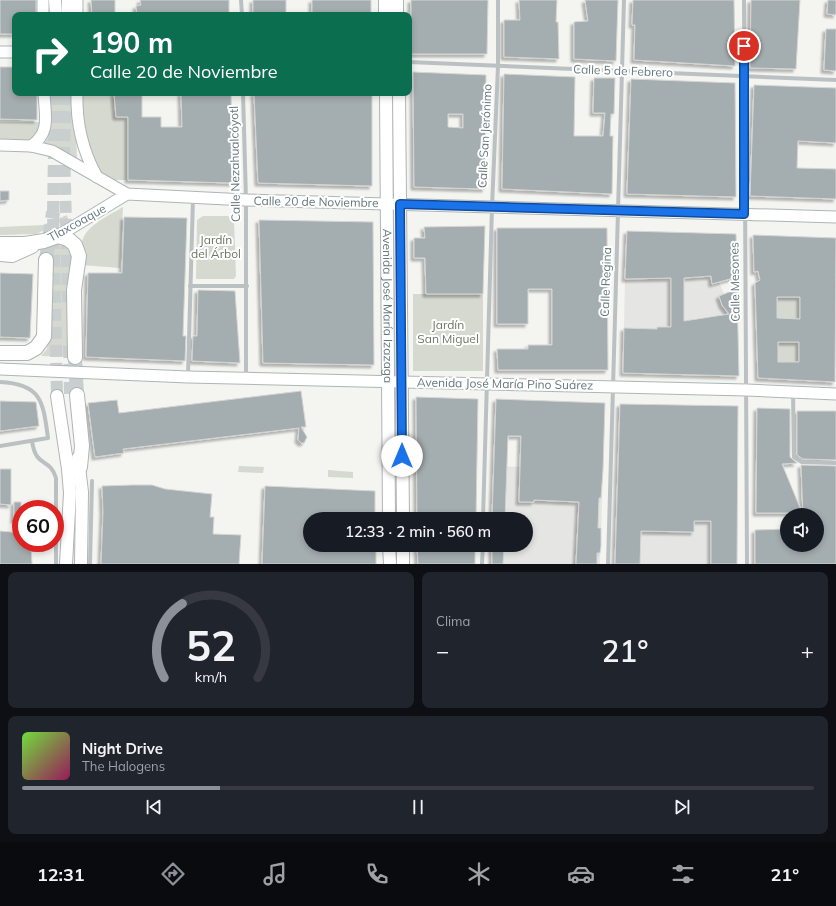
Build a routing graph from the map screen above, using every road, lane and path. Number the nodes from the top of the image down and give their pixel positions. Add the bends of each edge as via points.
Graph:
1 (43, 0) edge
2 (56, 0) edge
3 (68, 0) edge
4 (77, 0) edge
5 (241, 0) edge
6 (385, 0) edge
7 (397, 0) edge
8 (498, 0) edge
9 (624, 0) edge
10 (744, 0) edge
11 (43, 12) edge
12 (56, 12) edge
13 (68, 12) edge
14 (77, 12) edge
15 (242, 12) edge
16 (385, 12) edge
17 (397, 12) edge
18 (0, 52) edge
19 (12, 52) edge
20 (412, 62) edge
21 (498, 66) junction
22 (622, 71) junction
23 (745, 76) junction
24 (836, 80) edge
25 (44, 96) edge
26 (77, 96) edge
27 (243, 96) edge
28 (386, 96) edge
29 (399, 96) edge
30 (0, 145) edge
31 (31, 146) junction
32 (97, 178) junction
33 (127, 194) junction
34 (193, 198) junction
35 (246, 200) junction
36 (386, 203) junction
37 (400, 204) junction
38 (492, 207) junction
39 (619, 210) junction
40 (744, 214) junction
41 (836, 217) edge
42 (58, 236) junction
43 (44, 241) junction
44 (0, 244) edge
45 (0, 254) edge
46 (46, 260) tunnel mouth
47 (190, 286) junction
48 (247, 286) junction
49 (0, 353) edge
50 (75, 357) tunnel mouth
51 (0, 369) edge
52 (188, 377) junction
53 (246, 378) junction
54 (0, 382) edge
55 (388, 382) junction
56 (401, 382) junction
57 (487, 383) junction
58 (613, 386) junction
59 (747, 390) junction
60 (793, 392) junction
61 (836, 394) edge
62 (74, 395) tunnel mouth
63 (57, 396) tunnel mouth
64 (32, 441) junction
65 (0, 446) edge
66 (836, 463) edge
67 (80, 467) joint
68 (92, 481) dead end
69 (389, 512) edge
70 (403, 512) edge
71 (483, 512) edge
72 (389, 552) edge
73 (403, 552) edge
74 (483, 552) edge
75 (56, 564) edge
76 (66, 564) edge
77 (81, 564) edge
78 (90, 564) edge
79 (390, 564) edge
80 (403, 564) edge
81 (482, 564) edge
82 (608, 564) edge
83 (747, 564) edge

1 - 11 main road
2 - 12 main road
3 - 13 main road
4 - 14 main road
5 - 15 street
6 - 16 main road
7 - 17 main road
8 - 21 street, Calle San Jerónimo
9 - 22 street, Calle Regina
10 - 23 street, Calle Mesones
18 - 19 main road
20 - 21 street, Calle 5 de Febrero
21 - 22 street, Calle 5 de Febrero
21 - 38 street, Calle San Jerónimo
22 - 23 street, Calle 5 de Febrero
22 - 39 street, Calle Regina
23 - 24 street, Calle 5 de Febrero
23 - 40 street, Calle Mesones
25 - 31 main road via 45,128 41,139
26 - 32 main road via 76,108 82,144
27 - 35 street, Calle Nezahualcóyotl
28 - 36 main road, Avenida José María Izazaga
29 - 37 main road, Avenida José María Izazaga
30 - 31 main road
31 - 32 main road via 52,151
32 - 33 main road
33 - 34 main road, Calle 20 de Noviembre
33 - 42 main road, Tlaxcoaque
34 - 35 main road, Calle 20 de Noviembre
34 - 47 street
35 - 36 main road, Calle 20 de Noviembre
35 - 48 street, Calle Nezahualcóyotl
36 - 37 main road, Calle 20 de Noviembre
36 - 55 main road, Avenida José María Izazaga
37 - 38 main road, Calle 20 de Noviembre
37 - 56 main road, Avenida José María Izazaga
38 - 39 main road, Calle 20 de Noviembre
38 - 57 street, Calle San Jerónimo
39 - 40 main road, Calle 20 de Noviembre
39 - 58 street, Calle Regina
40 - 41 main road, Calle 20 de Noviembre
40 - 59 street, Calle Mesones
42 - 43 highway, Tlaxcoaque
42 - 50 highway via 68,239 75,245 79,256 74,290
43 - 44 highway, Tlaxcoaque
43 - 45 highway via 12,255
46 - 49 highway via 44,337 36,348 27,353
47 - 48 street
47 - 52 street
48 - 53 street, Calle Nezahualcóyotl
51 - 52 main road, Avenida José María Pino Suárez
52 - 53 main road, Avenida José María Pino Suárez
53 - 55 main road, Avenida José María Pino Suárez
54 - 64 street via 24,385 36,394 44,408 48,438
55 - 56 main road, Avenida José María Pino Suárez
55 - 69 main road, Avenida José María Izazaga
56 - 57 main road, Avenida José María Pino Suárez
56 - 70 main road, Avenida José María Izazaga
57 - 58 main road, Avenida José María Pino Suárez
57 - 71 street, Calle San Jerónimo
58 - 59 main road, Avenida José María Pino Suárez
58 - 82 street, Calle Regina
59 - 60 main road, Avenida José María Pino Suárez
59 - 83 street, Calle Mesones
60 - 61 main road, Avenida José María Pino Suárez
60 - 66 street via 794,457 802,462
62 - 67 highway via 82,446
63 - 76 main road via 70,494
64 - 65 street
64 - 75 street via 34,453 39,460 51,467 56,478
67 - 77 main road
68 - 78 street
72 - 79 main road
73 - 80 main road
74 - 81 street

